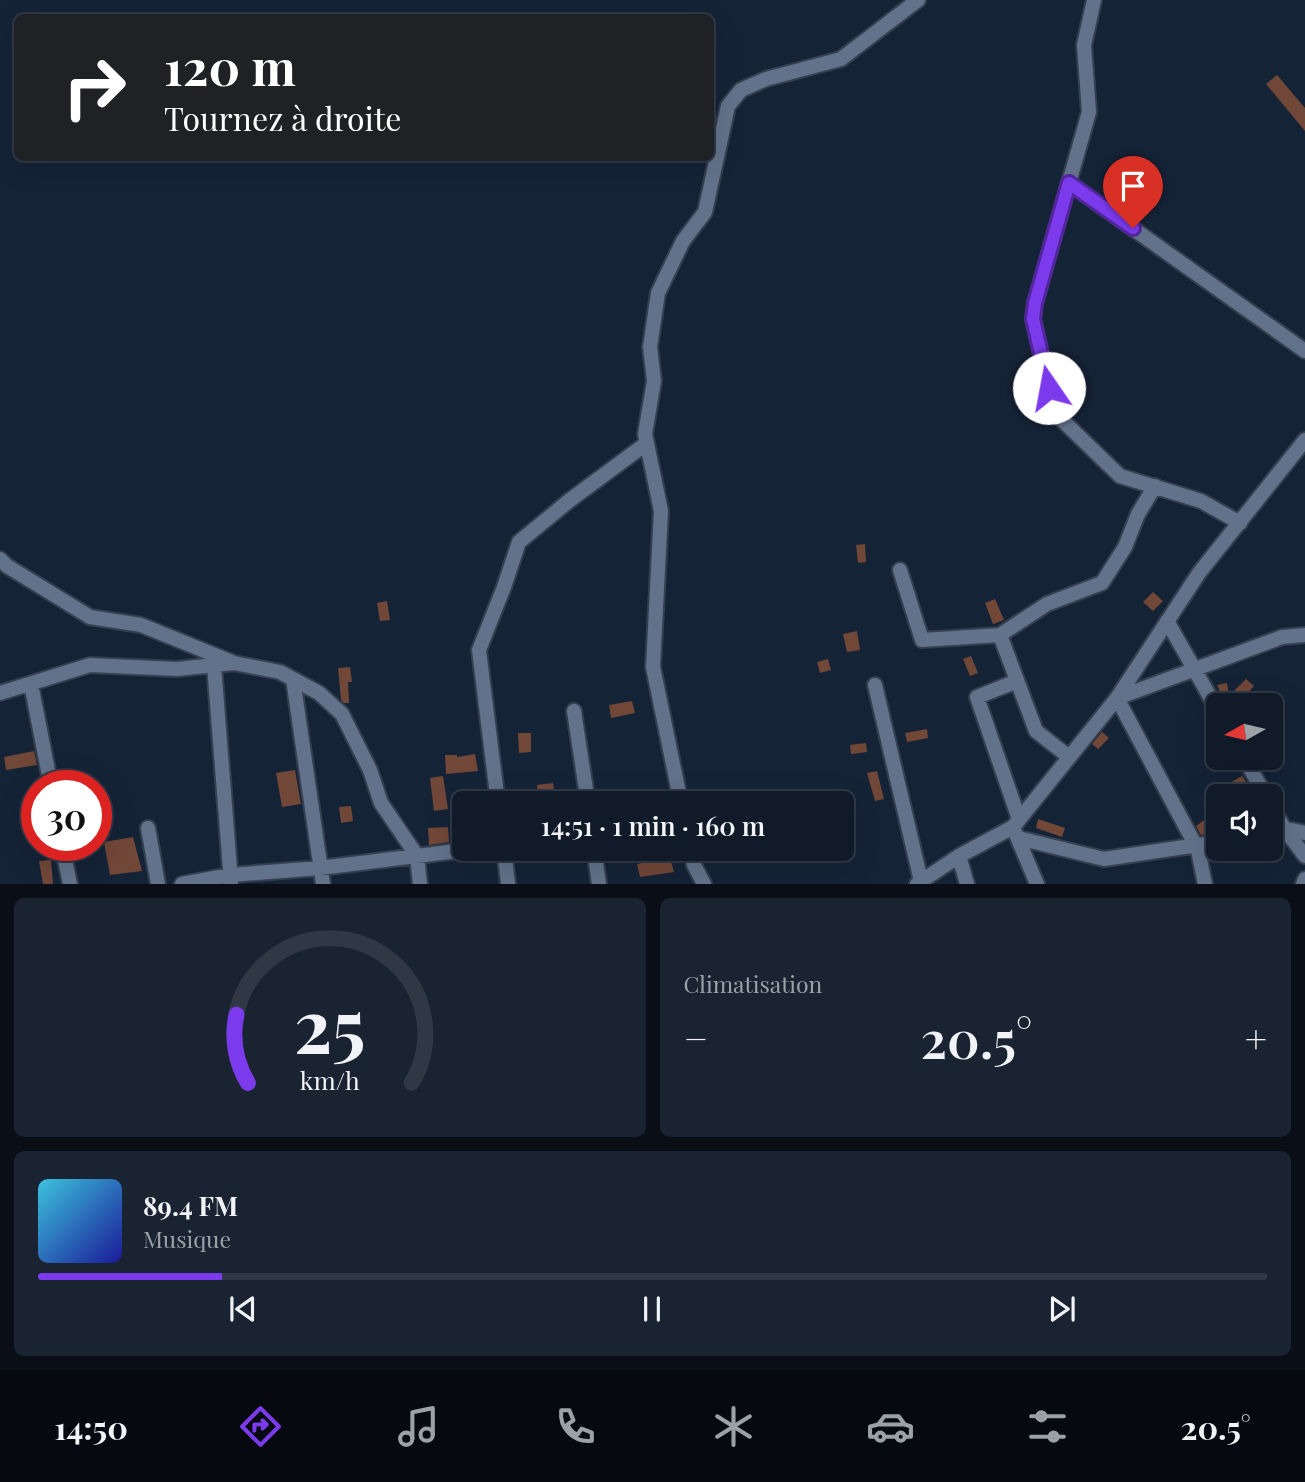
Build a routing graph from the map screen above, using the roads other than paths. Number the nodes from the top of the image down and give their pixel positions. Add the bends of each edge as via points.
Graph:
1 (918, 0) edge
2 (1094, 0) edge
3 (1069, 183) junction
4 (1305, 351) edge
5 (647, 443) junction
6 (1303, 447) edge
7 (1155, 486) junction
8 (1240, 523) junction
9 (0, 559) edge
10 (900, 570) dead end
11 (1167, 621) junction
12 (1000, 635) junction
13 (1305, 635) edge
14 (234, 663) junction
15 (214, 665) junction
16 (1194, 669) junction
17 (293, 678) junction
18 (1017, 681) junction
19 (31, 684) junction
20 (874, 685) dead end
21 (0, 693) edge
22 (1208, 693) edge
23 (1117, 698) junction
24 (574, 711) dead end
25 (1069, 757) junction
26 (48, 770) edge
27 (497, 791) edge
28 (586, 791) edge
29 (679, 791) edge
30 (1283, 826) edge
31 (148, 828) dead end
32 (1017, 828) junction
33 (1286, 831) junction
34 (1283, 832) edge
35 (1305, 832) edge
36 (1206, 844) edge
37 (1196, 845) junction
38 (452, 852) edge
39 (417, 856) junction
40 (960, 856) junction
41 (1305, 856) edge
42 (65, 861) edge
43 (505, 861) edge
44 (596, 861) edge
45 (693, 861) edge
46 (320, 868) junction
47 (231, 879) edge
48 (919, 882) edge
49 (70, 884) edge
50 (158, 884) edge
51 (181, 884) edge
52 (323, 884) edge
53 (420, 884) edge
54 (508, 884) edge
55 (599, 884) edge
56 (704, 884) edge
57 (967, 884) edge
58 (1037, 884) edge
59 (1205, 884) edge

1 - 5 street via 841,59 766,79 741,90 728,106 705,212 684,241 658,293 650,346 654,381
2 - 3 street via 1084,45 1090,112
3 - 4 street
3 - 7 street via 1033,319 1054,411 1120,476
5 - 27 street via 519,542 479,650
5 - 29 street via 661,512 653,667
6 - 8 street
7 - 8 street via 1201,501
7 - 12 street via 1102,583 1047,604
8 - 11 street
9 - 14 street via 90,617 141,625
10 - 12 street via 922,640
11 - 16 street
11 - 23 street
12 - 18 street
13 - 16 street via 1282,637
14 - 15 street
14 - 17 street
15 - 19 street via 177,669 90,665
15 - 47 street
16 - 22 street
16 - 23 street
17 - 39 street via 320,693 342,714 381,803
17 - 46 street
18 - 25 street via 1036,731
18 - 32 street via 977,697
19 - 21 street
19 - 26 street
20 - 48 street
23 - 25 street
23 - 37 street
24 - 28 street
25 - 32 street
30 - 33 street
31 - 50 street
32 - 37 street via 1104,859
32 - 40 street
32 - 58 street
33 - 34 street
33 - 35 street
33 - 41 street
36 - 37 street
37 - 59 street
38 - 39 street
39 - 46 street
39 - 53 street
40 - 48 street
40 - 57 street
42 - 49 street
43 - 54 street
44 - 55 street
45 - 56 street
46 - 47 street
46 - 52 street
47 - 51 street

